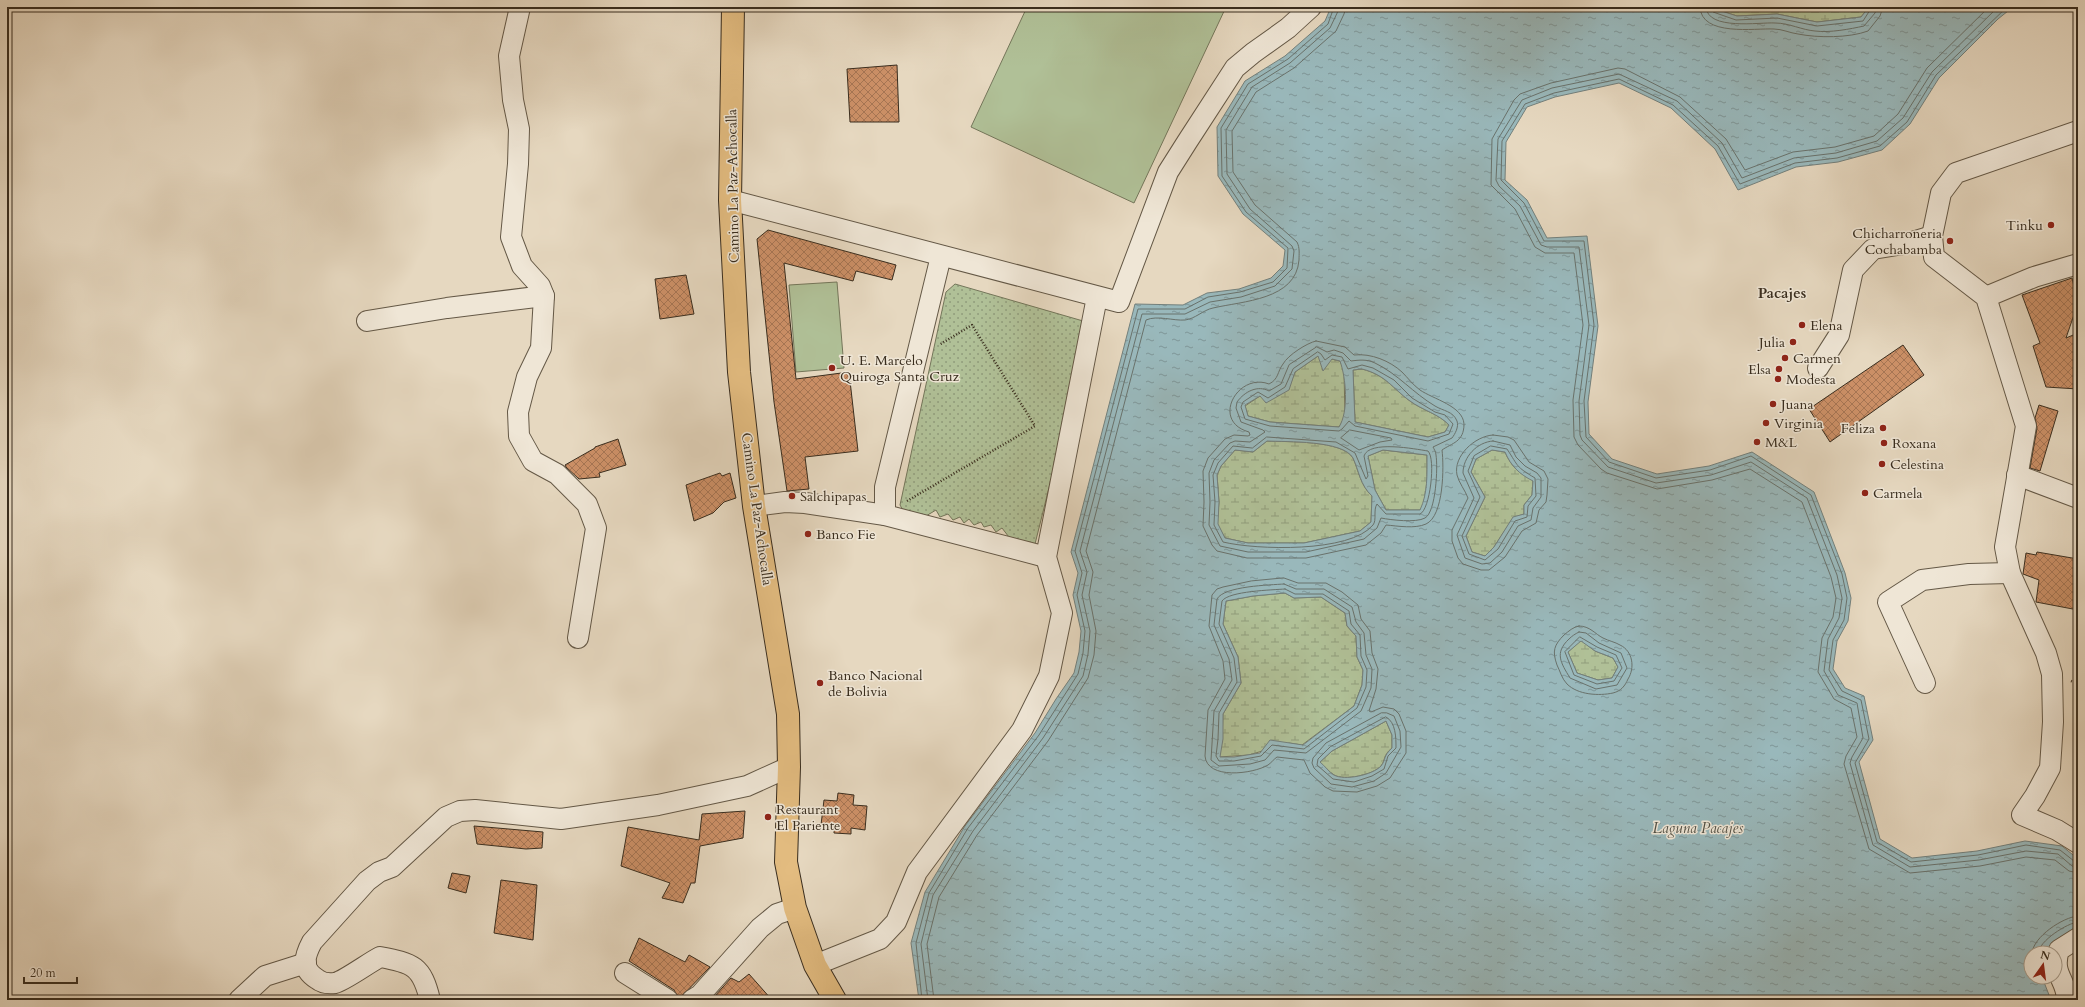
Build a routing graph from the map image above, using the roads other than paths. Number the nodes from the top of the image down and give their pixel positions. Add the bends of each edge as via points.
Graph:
1 (520, 7) edge
2 (733, 7) edge
3 (1311, 7) edge
4 (2078, 131) edge
5 (730, 200) junction
6 (1932, 236) junction
7 (941, 256) junction
8 (2078, 264) edge
9 (544, 296) junction
10 (1097, 297) junction
11 (1986, 297) junction
12 (367, 321) dead end
13 (1818, 368) dead end
14 (2017, 475) junction
15 (2078, 498) edge
16 (754, 506) junction
17 (893, 510) junction
18 (1046, 557) junction
19 (2010, 573) junction
20 (578, 638) dead end
21 (1925, 683) dead end
22 (789, 767) junction
23 (2078, 843) edge
24 (795, 908) junction
25 (2078, 938) edge
26 (306, 963) junction
27 (815, 965) junction
28 (625, 973) dead end
29 (239, 1000) edge
30 (430, 1000) edge
31 (668, 1000) edge
32 (692, 1000) edge
33 (835, 1000) edge
34 (2067, 1000) edge

1 - 9 street via 509,56 518,129 518,164 511,237 522,266 540,286
2 - 5 main road, Camino La Paz-Achocalla
3 - 10 street via 1235,68 1168,172 1119,302
4 - 6 street via 1956,173 1941,193
5 - 7 street
5 - 16 main road, Camino La Paz-Achocalla via 739,372
6 - 11 street via 1934,257
6 - 13 street via 1873,249 1853,270 1839,335
7 - 10 street
7 - 17 street via 885,487
8 - 11 street via 2034,277
9 - 12 street
9 - 20 street via 541,348 525,384 518,412 519,436 533,460 557,474 587,504 596,528
10 - 18 street
11 - 14 street via 2026,426
14 - 15 street
14 - 19 street via 2005,547
16 - 17 street via 785,502
16 - 22 main road, Camino La Paz-Achocalla via 788,714
17 - 18 street
18 - 27 street via 1062,613 1049,676 1022,730 917,872 896,922 880,939
19 - 21 street via 1969,574 1922,580 1888,602
19 - 23 street via 2046,653 2052,674 2053,722 2050,768 2022,815 2057,830
22 - 24 main road, Camino La Paz-Achocalla via 786,862
22 - 26 street via 747,786 658,805 560,819 475,810 460,811 446,817 392,867 379,872 367,882 312,942 306,953
24 - 27 main road, Camino La Paz-Achocalla
24 - 32 street via 777,914 760,928
25 - 34 street via 2059,950 2056,959 2056,968
26 - 29 street via 265,976
26 - 30 street via 309,974 322,983 336,983 380,957 403,961 417,969 426,981
27 - 33 main road, Camino La Paz-Achocalla
28 - 31 street

